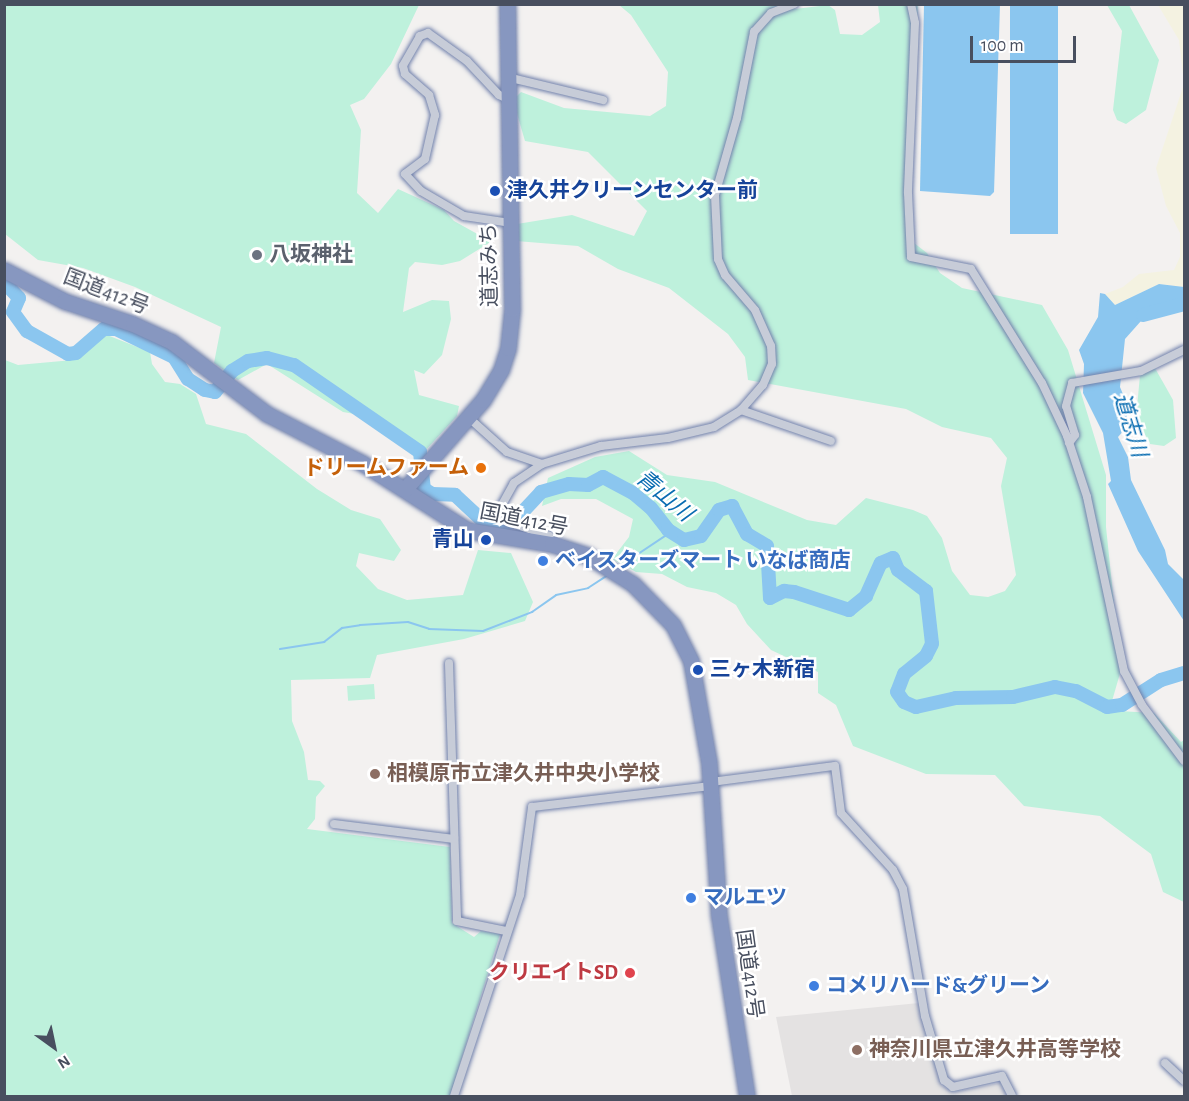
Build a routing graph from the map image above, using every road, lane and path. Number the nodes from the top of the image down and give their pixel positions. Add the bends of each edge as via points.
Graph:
1 (507, 4) edge
2 (794, 4) edge
3 (911, 4) edge
4 (507, 77) junction
5 (508, 99) junction
6 (603, 100) dead end
7 (511, 223) junction
8 (4, 270) edge
9 (1185, 350) edge
10 (741, 410) junction
11 (468, 417) junction
12 (831, 441) dead end
13 (1069, 442) junction
14 (542, 464) junction
15 (405, 489) junction
16 (552, 544) junction
17 (449, 663) dead end
18 (1185, 761) edge
19 (711, 784) junction
20 (334, 824) dead end
21 (454, 838) junction
22 (506, 931) junction
23 (1165, 1063) dead end
24 (1185, 1081) edge
25 (454, 1096) edge
26 (747, 1096) edge
27 (1012, 1096) edge

1 - 4 highway, 道志みち
2 - 10 street via 771,13 754,32 737,118 715,195 718,259 725,275 754,310 771,346 767,379
3 - 13 street via 915,23 908,193 911,257 971,269 1023,348
4 - 5 highway, 道志みち
4 - 6 street
5 - 7 highway, 道志みち
5 - 7 street via 499,95 467,61 428,33 420,36 403,66 405,74 429,95 435,115 424,159 405,174 421,191 464,216
7 - 11 highway, 道志みち via 508,348 496,381
8 - 15 highway, 国道412号 via 64,301 172,342 285,426 362,463
9 - 13 street via 1131,372 1072,383 1066,400 1067,414 1076,432
10 - 12 street
10 - 14 street via 706,429 660,440 612,444
11 - 14 street via 507,452
11 - 15 highway, 道志みち
13 - 18 street via 1086,497 1118,649 1134,692
14 - 16 street via 514,483 499,510 506,521 549,536
15 - 16 highway, 国道412号 via 467,530
16 - 19 highway, 国道412号 via 588,556 633,584 685,642
17 - 21 street
19 - 22 street via 532,807 526,868
19 - 26 highway, 国道412号 via 719,916
19 - 27 street via 835,766 841,813 893,870 903,889 925,1016 944,1080 953,1087 1002,1076
20 - 21 street
21 - 22 street via 457,921
22 - 25 street
23 - 24 street

